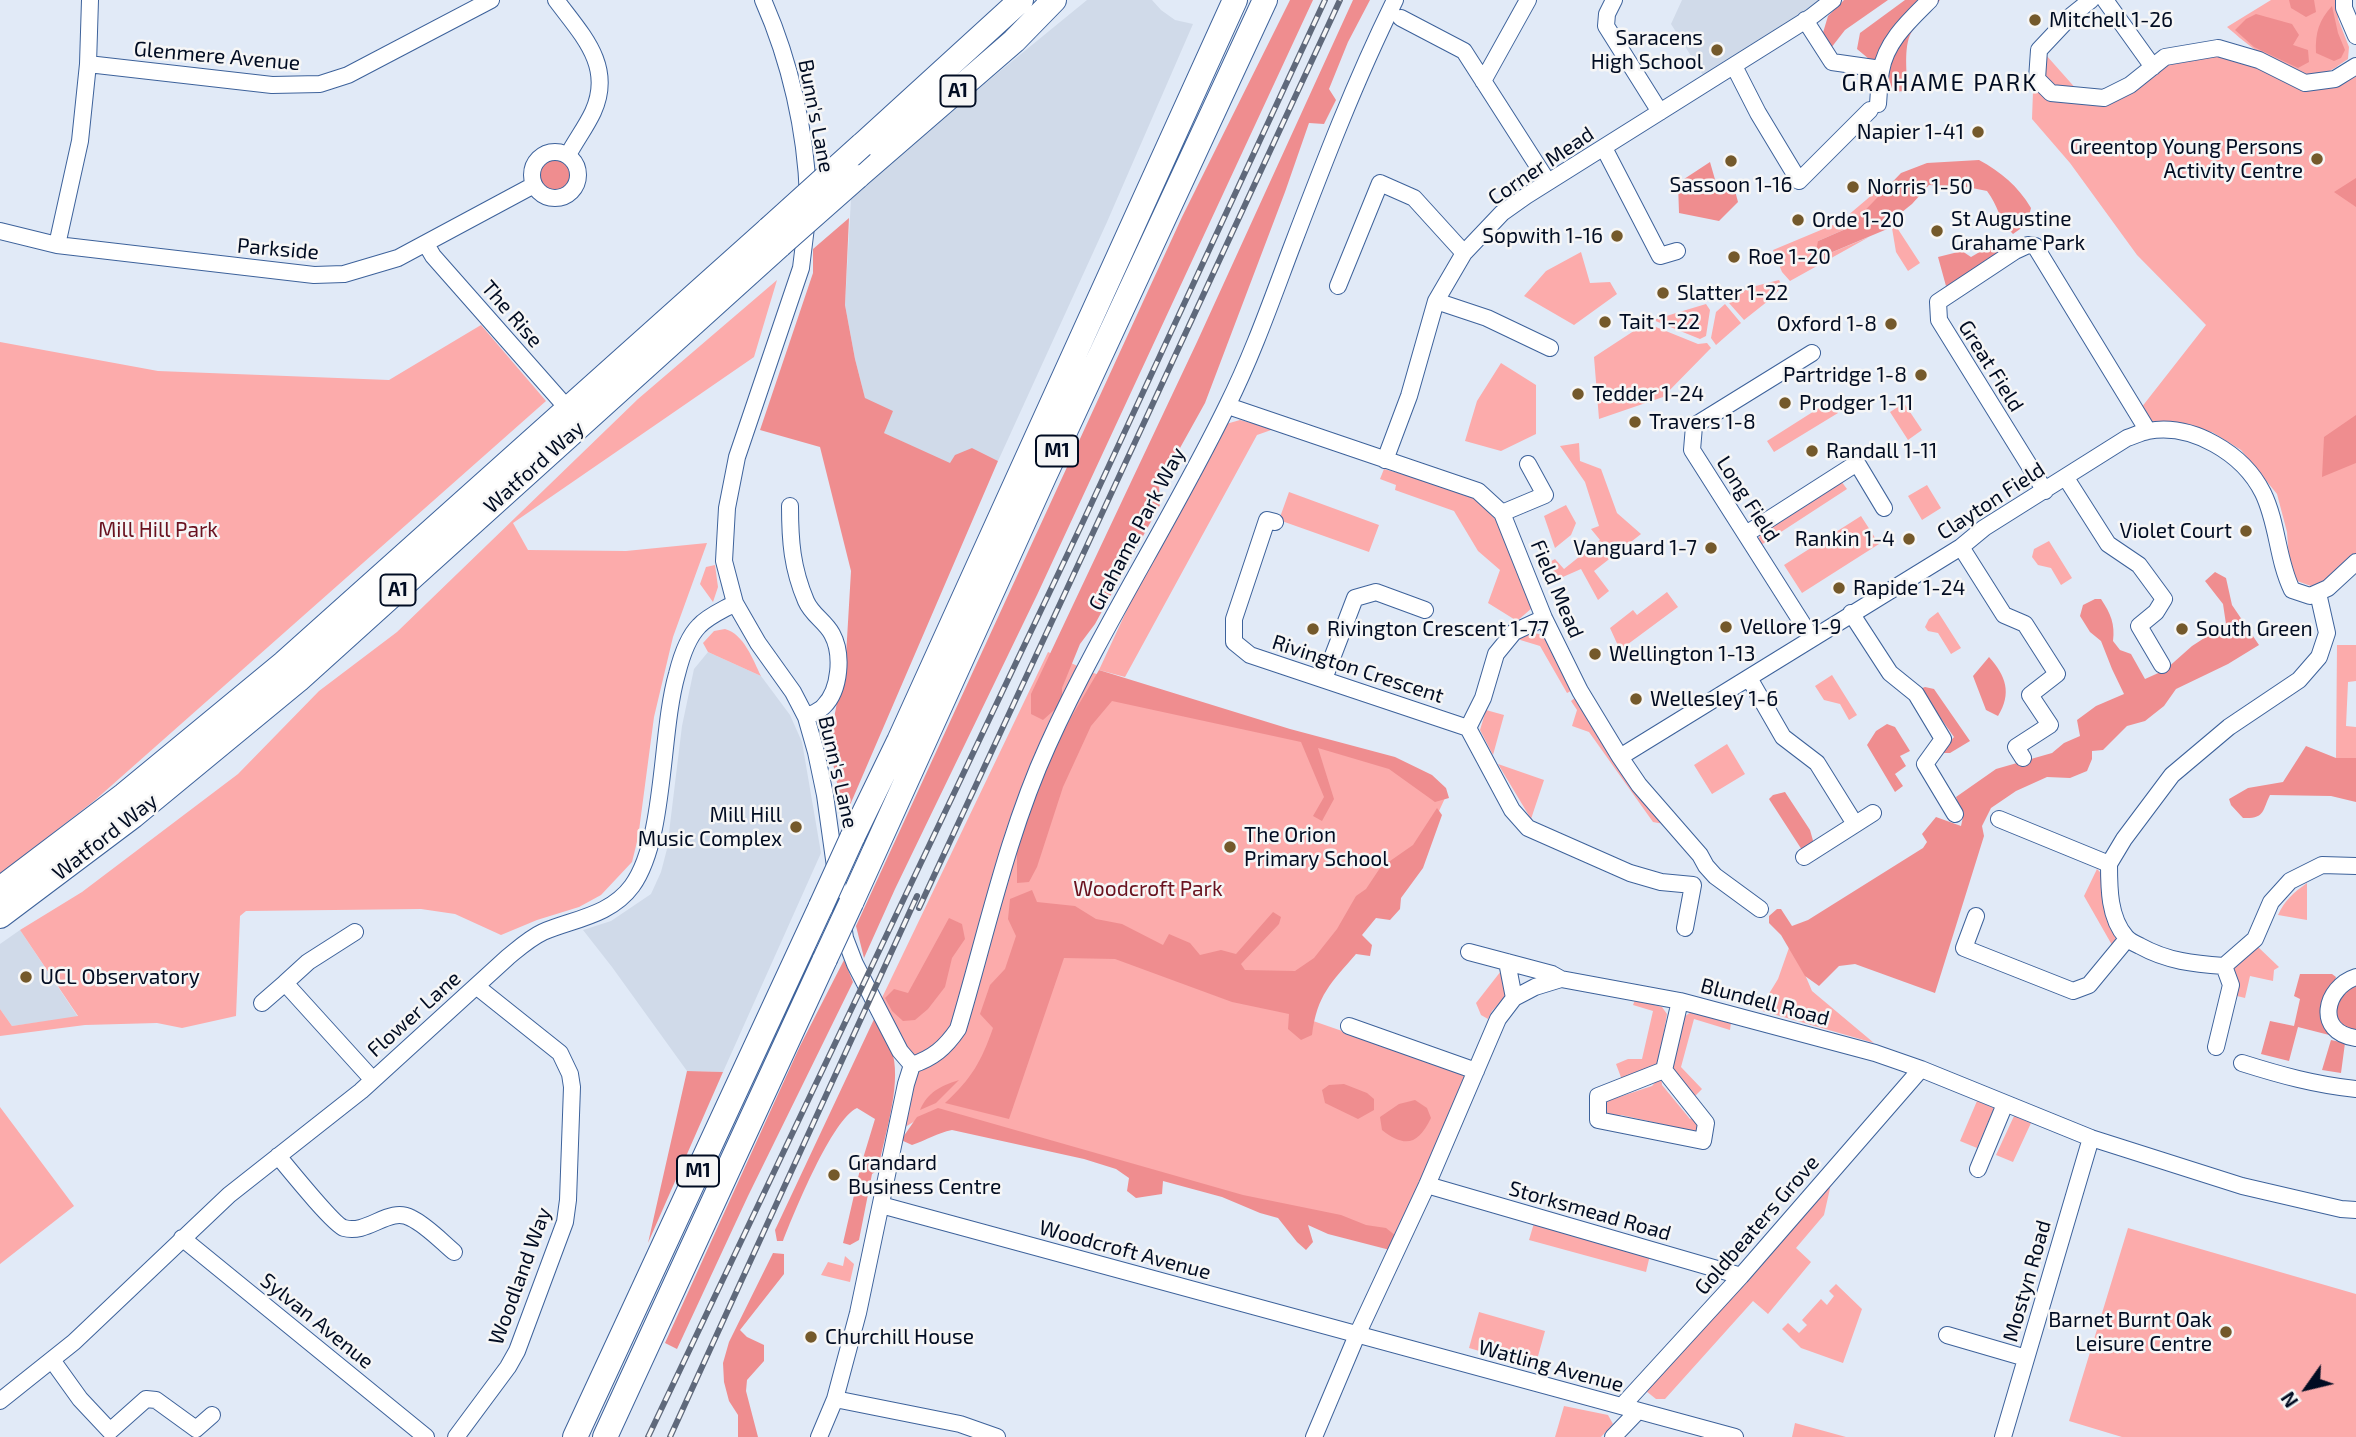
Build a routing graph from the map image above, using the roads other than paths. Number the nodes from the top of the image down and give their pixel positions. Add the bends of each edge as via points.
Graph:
1 (90, 0) edge
2 (491, 0) edge
3 (556, 0) edge
4 (763, 0) edge
5 (1021, 0) edge
6 (1054, 0) edge
7 (1235, 0) edge
8 (1265, 0) edge
9 (1271, 0) edge
10 (1395, 0) edge
11 (1528, 0) edge
12 (1614, 0) edge
13 (1833, 0) edge
14 (1930, 0) edge
15 (2091, 0) edge
16 (2105, 0) edge
17 (2344, 0) edge
18 (1401, 18) dead end
19 (1805, 20) junction
20 (2356, 36) edge
21 (1248, 42) junction
22 (88, 64) junction
23 (1734, 66) junction
24 (2356, 66) edge
25 (2153, 67) junction
26 (1881, 69) junction
27 (1483, 80) junction
28 (1660, 112) junction
29 (1604, 148) junction
30 (568, 155) junction
31 (1548, 182) junction
32 (534, 185) junction
33 (0, 231) edge
34 (775, 237) junction
35 (426, 244) junction
36 (57, 245) junction
37 (1677, 251) dead end
38 (1464, 253) junction
39 (1338, 286) dead end
40 (1436, 301) junction
41 (1550, 348) dead end
42 (1812, 353) dead end
43 (1227, 406) junction
44 (568, 409) junction
45 (2148, 431) junction
46 (1385, 460) junction
47 (1528, 464) dead end
48 (2066, 478) junction
49 (2045, 491) junction
50 (790, 506) dead end
51 (1884, 508) dead end
52 (1502, 513) junction
53 (1275, 522) dead end
54 (1746, 534) junction
55 (1961, 547) junction
56 (2356, 562) edge
57 (2323, 591) junction
58 (735, 603) junction
59 (1425, 610) dead end
60 (1851, 613) junction
61 (1544, 618) junction
62 (1811, 637) junction
63 (2162, 665) dead end
64 (1749, 678) junction
65 (1324, 679) junction
66 (806, 718) junction
67 (1468, 728) junction
68 (1620, 757) junction
69 (2023, 758) dead end
70 (1872, 813) dead end
71 (1955, 814) dead end
72 (1999, 819) dead end
73 (1855, 824) junction
74 (1804, 857) dead end
75 (2109, 864) junction
76 (2356, 866) edge
77 (0, 889) edge
78 (1760, 909) dead end
79 (0, 916) edge
80 (1976, 916) dead end
81 (1685, 928) dead end
82 (355, 932) dead end
83 (2126, 939) junction
84 (1469, 952) dead end
85 (1507, 962) junction
86 (2224, 966) junction
87 (2356, 977) edge
88 (1561, 979) junction
89 (285, 983) junction
90 (476, 986) junction
91 (1514, 998) junction
92 (1680, 1001) junction
93 (262, 1003) dead end
94 (1349, 1026) dead end
95 (2356, 1038) edge
96 (2216, 1047) dead end
97 (2242, 1063) dead end
98 (912, 1065) junction
99 (1921, 1069) junction
100 (1664, 1070) junction
101 (1476, 1071) junction
102 (373, 1080) junction
103 (2356, 1089) edge
104 (2005, 1104) junction
105 (2091, 1138) junction
106 (278, 1156) junction
107 (1978, 1169) dead end
108 (1427, 1185) junction
109 (881, 1205) junction
110 (2356, 1210) edge
111 (182, 1238) junction
112 (454, 1252) dead end
113 (1741, 1276) junction
114 (1357, 1335) junction
115 (1947, 1335) dead end
116 (2026, 1358) junction
117 (52, 1360) junction
118 (835, 1399) junction
119 (0, 1401) edge
120 (1622, 1406) junction
121 (1638, 1410) junction
122 (212, 1415) dead end
123 (192, 1433) edge
124 (426, 1437) edge
125 (456, 1437) edge
126 (575, 1437) edge
127 (605, 1437) edge
128 (819, 1437) edge
129 (997, 1437) edge
130 (1314, 1437) edge
131 (1613, 1437) edge
132 (1735, 1437) edge
133 (2003, 1437) edge

1 - 22 street
2 - 22 street, Glenmere Avenue via 348,75 320,83 272,85
3 - 30 street via 589,44 600,73 598,101
4 - 58 street, Bunn's Lane via 790,79 807,165 808,202 801,268 737,457 727,508 724,561
5 - 34 highway, Watford Way / A1, bridge via 862,145
6 - 34 highway, Watford Way / A1, bridge via 1014,41 857,177
7 - 126 highway, M1, bridge via 899,741
8 - 21 highway, M1
9 - 21 highway, M1
10 - 43 street, Grahame Park Way via 1335,135
11 - 27 street
12 - 28 street via 1606,26
13 - 19 street, Corner Mead
14 - 26 street via 1899,31
15 - 25 street via 2039,50 2037,79 2050,93 2104,98
16 - 25 street
17 - 20 street
18 - 27 street via 1464,51
19 - 23 street, Corner Mead
19 - 26 street via 1832,62
21 - 127 highway, M1, bridge
22 - 36 street via 80,141
23 - 26 street via 1799,181 1874,107
23 - 28 street, Corner Mead
24 - 25 street via 2335,79 2305,83 2259,60 2218,48 2165,57
27 - 31 street
28 - 29 street, Corner Mead
29 - 31 street, Corner Mead
29 - 37 street via 1661,256
30 - 32 street via 555,151 542,155 532,172
30 - 32 street via 578,167 574,189 553,198
31 - 38 street, Corner Mead via 1502,213
32 - 35 street, Parkside
33 - 36 street, Parkside
34 - 44 highway, Watford Way / A1
34 - 79 highway, Watford Way / A1 via 298,680 133,816
35 - 36 street, Parkside via 368,268 314,275
35 - 44 street, The Rise
38 - 39 street via 1414,198 1380,183
38 - 40 street, Corner Mead
40 - 41 street via 1487,318
40 - 46 street, Corner Mead
42 - 54 street, Long Field via 1694,426 1692,450
43 - 46 street, Field Mead
43 - 98 street, Grahame Park Way via 1048,746 1019,820 958,1030 947,1046
44 - 77 highway, Watford Way / A1 via 224,715
45 - 48 street, Clayton Field via 2127,438
45 - 49 street, Great Field via 2035,246 2021,248 1938,302 1939,320
45 - 57 street, Clayton Field via 2188,432 2228,451 2263,493 2292,590 2310,596
46 - 52 street, Field Mead via 1478,491
47 - 52 street via 1545,495
48 - 49 street, Clayton Field
48 - 63 street via 2108,544 2139,565 2164,599 2139,626
49 - 55 street, Clayton Field
50 - 66 street via 790,547 796,575 813,614 838,647 834,690 824,707
51 - 54 street via 1857,463
52 - 61 street, Field Mead
53 - 65 street, Rivington Crescent via 1267,520 1234,619 1234,642 1250,655
54 - 62 street, Long Field
55 - 60 street, Clayton Field
55 - 69 street via 2004,615 2025,624 2057,674 2030,695 2050,725 2016,747
56 - 57 street
57 - 75 street via 2327,633 2319,657 2299,680 2229,727 2172,775
58 - 66 street, Bunn's Lane
58 - 90 street, Flower Lane via 698,626 680,663 652,833 643,867 631,887 598,912 532,938
59 - 65 street via 1376,592 1355,598
60 - 62 street, Clayton Field
60 - 71 street via 1890,673 1916,694 1943,739 1925,764
61 - 67 street via 1514,632 1496,654
61 - 68 street, Field Mead
62 - 64 street, Clayton Field
64 - 68 street, Clayton Field
64 - 73 street via 1783,737 1817,763
65 - 67 street, Rivington Crescent
66 - 98 street, Bunn's Lane via 827,806 845,938 900,1051
67 - 81 street via 1512,810 1528,828 1630,873 1693,885
68 - 78 street, Field Mead via 1706,866
70 - 73 street
72 - 75 street
73 - 74 street
75 - 83 street via 2113,914
76 - 86 street via 2322,865 2290,881 2270,902 2255,939
80 - 83 street via 1964,948 2073,991 2089,985
82 - 89 street via 308,961
83 - 86 street via 2182,963
84 - 85 street
85 - 88 street
85 - 91 street
86 - 96 street via 2231,985
87 - 95 street via 2333,993 2329,1015 2332,1027 2342,1036
88 - 91 street, Blundell Road
88 - 92 street, Blundell Road
89 - 93 street
89 - 102 street
90 - 102 street, Flower Lane
90 - 125 street, Woodland Way via 565,1060 572,1087 568,1200 561,1236 517,1351
91 - 101 street via 1498,1019
92 - 99 street, Blundell Road
92 - 100 street
94 - 101 street
97 - 103 street via 2326,1086
98 - 109 street
99 - 104 street, Blundell Road
99 - 113 street, Goldbeaters Grove
100 - 100 street via 1706,1123 1703,1141 1598,1120 1598,1096
101 - 108 street
102 - 106 street, Flower Lane
104 - 105 street, Blundell Road
104 - 107 street
105 - 110 street, Blundell Road via 2242,1186
105 - 116 street, Mostyn Road
106 - 111 street, Flower Lane
106 - 112 street via 340,1227 354,1230 401,1215
108 - 113 street, Storksmead Road
108 - 114 street
109 - 114 street, Woodcroft Avenue
109 - 118 street
111 - 117 street, Flower Lane
111 - 124 street, Sylvan Avenue
113 - 120 street, Goldbeaters Grove
114 - 120 street, Watling Avenue
114 - 130 street
115 - 116 street
116 - 133 street, Mostyn Road
117 - 119 street, Flower Lane
117 - 123 street via 110,1431 151,1398
118 - 128 street
118 - 129 street via 960,1424
120 - 121 street, Watling Avenue
121 - 131 street
121 - 132 street, Watling Avenue
122 - 123 street

